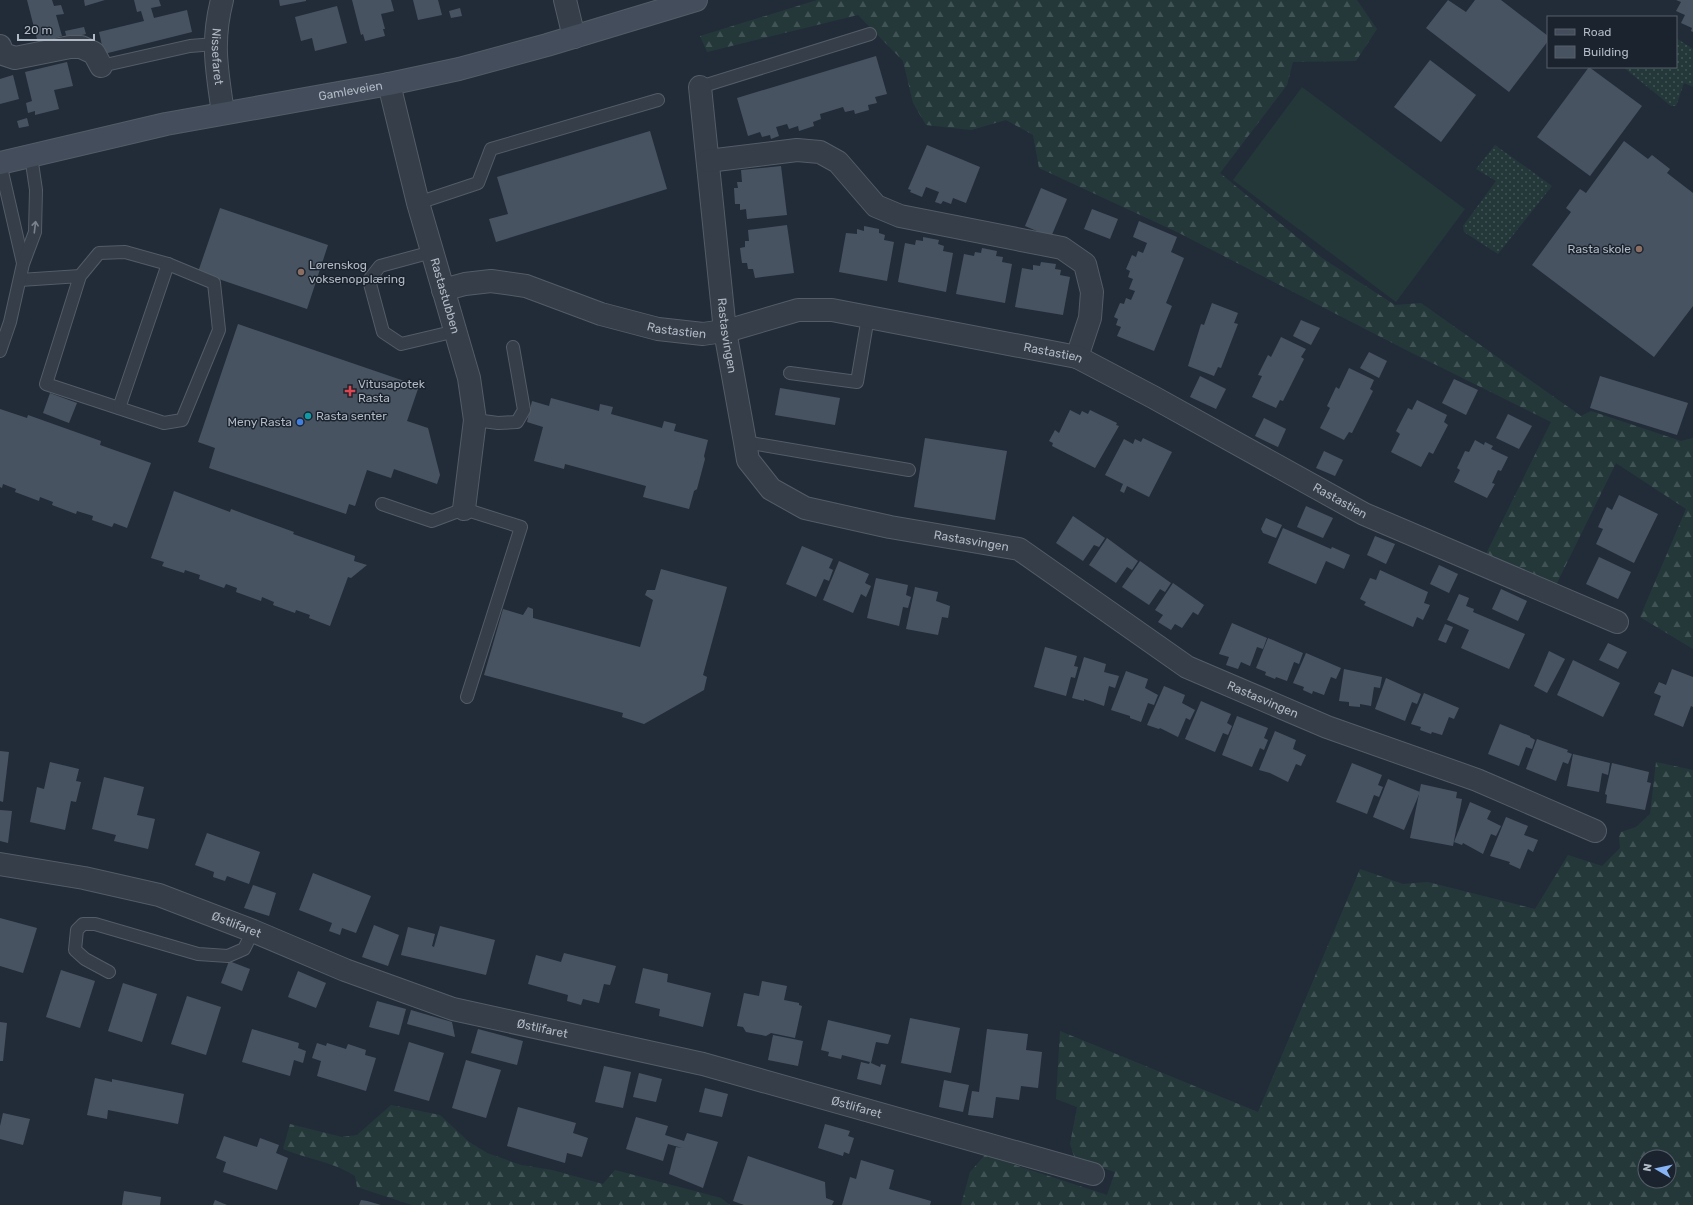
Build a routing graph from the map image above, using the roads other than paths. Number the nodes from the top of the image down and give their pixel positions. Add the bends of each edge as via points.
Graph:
1 (222, 0) edge
2 (565, 0) edge
3 (696, 0) edge
4 (870, 34) dead end
5 (574, 37) junction
6 (215, 44) junction
7 (0, 46) edge
8 (101, 66) joint
9 (389, 84) junction
10 (700, 88) joint
11 (658, 100) dead end
12 (223, 113) junction
13 (31, 156) junction
14 (708, 161) junction
15 (0, 163) edge
16 (418, 203) junction
17 (432, 252) junction
18 (23, 264) junction
19 (168, 264) junction
20 (80, 276) junction
21 (20, 280) junction
22 (443, 290) junction
23 (868, 317) junction
24 (456, 331) junction
25 (725, 331) junction
26 (514, 347) dead end
27 (0, 351) edge
28 (1077, 357) junction
29 (790, 373) dead end
30 (119, 408) junction
31 (475, 420) junction
32 (744, 442) junction
33 (909, 470) dead end
34 (382, 504) dead end
35 (464, 509) junction
36 (1618, 622) dead end
37 (467, 696) dead end
38 (1595, 831) dead end
39 (0, 864) edge
40 (253, 931) junction
41 (109, 972) dead end
42 (1093, 1174) dead end

1 - 6 street, Nissefaret
2 - 5 street
3 - 5 main road, Gamleveien
4 - 10 lane
5 - 9 main road, Gamleveien via 459,69
6 - 8 lane via 190,46
6 - 12 street, Nissefaret
7 - 8 street via 3,54 15,58 81,47 94,53
9 - 12 main road, Gamleveien
9 - 16 street, Rastastubben
10 - 14 street, Rastasvingen
11 - 16 lane via 491,149 478,183
12 - 13 main road, Gamleveien
13 - 15 main road, Gamleveien
18 -> 13 lane via 35,232 36,190
14 - 25 street, Rastasvingen
14 - 28 street via 797,150 820,152 838,162 876,206 900,216 1062,248 1085,264 1092,292 1090,318
15 - 18 lane
16 - 17 street, Rastastubben
17 - 22 street, Rastastubben
17 - 24 lane via 380,266 369,280 383,332 401,344
18 - 21 lane
19 - 20 lane via 125,252 99,253
19 - 30 lane
19 - 30 lane via 214,283 219,330 182,420 164,423
20 - 21 lane
20 - 30 lane via 46,384
21 - 27 lane
22 - 24 street, Rastastubben
22 - 25 street, Rastastien via 491,281 526,286 601,314 658,329 703,334
23 - 25 street, Rastastien via 832,310 798,310
23 - 28 street, Rastastien
23 - 29 lane via 857,382
24 - 31 street, Rastastubben via 469,378
25 - 32 street, Rastasvingen
26 - 31 lane via 524,410 517,422
28 - 36 street, Rastastien via 1364,514
31 - 35 street, Rastastubben
32 - 33 lane
32 - 38 street, Rastasvingen via 748,460 771,489 805,508 890,527 1019,549 1187,667 1327,727 1477,780
34 - 35 lane via 432,520
35 - 37 lane via 521,527
39 - 40 street, Østlifaret via 84,878 159,896
40 - 41 lane via 244,949 228,956 198,954 95,924 83,924 77,930 75,950 85,959
40 - 42 street, Østlifaret via 345,970 453,1009 703,1064

